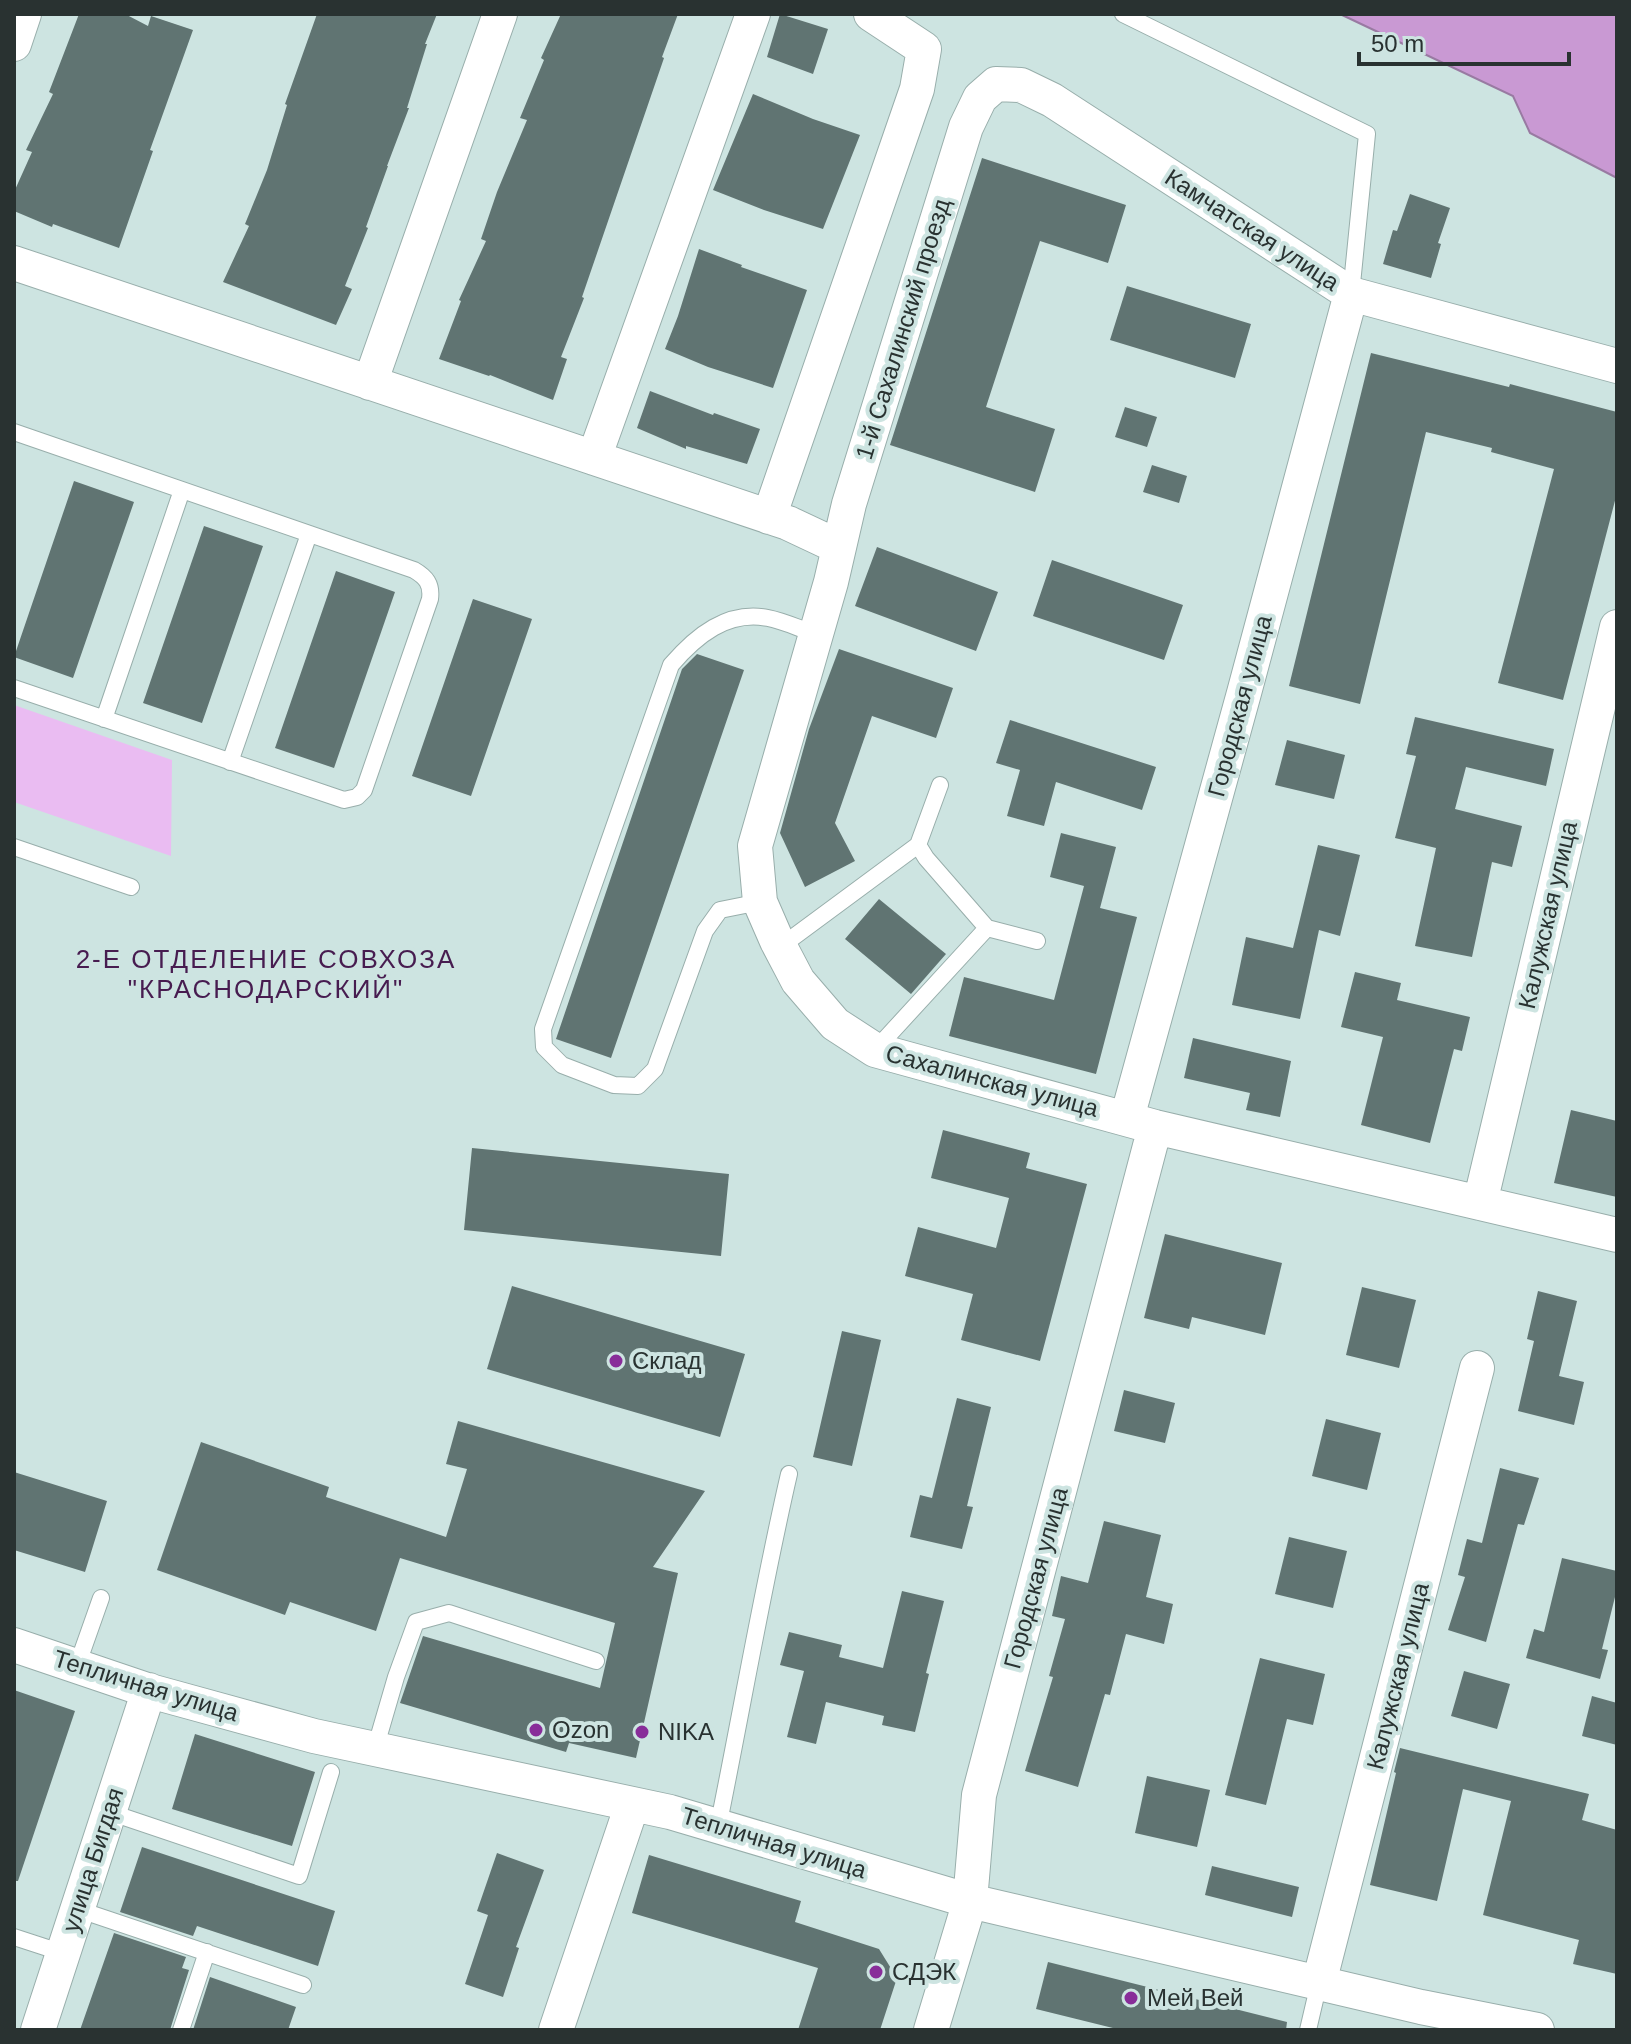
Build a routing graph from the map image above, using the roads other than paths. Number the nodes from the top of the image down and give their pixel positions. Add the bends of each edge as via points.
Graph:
1 (24, 14) edge
2 (500, 14) edge
3 (753, 14) edge
4 (871, 14) edge
5 (1123, 14) edge
6 (14, 44) edge
7 (996, 84) joint
8 (14, 263) edge
9 (1351, 294) junction
10 (1617, 366) edge
11 (370, 383) junction
12 (14, 432) edge
13 (594, 458) junction
14 (182, 490) junction
15 (769, 517) junction
16 (309, 534) junction
17 (839, 547) junction
18 (831, 582) joint
19 (1617, 627) edge
20 (816, 634) junction
21 (14, 688) edge
22 (104, 719) junction
23 (230, 762) junction
24 (940, 785) dead end
25 (918, 845) junction
26 (14, 847) edge
27 (131, 887) dead end
28 (760, 902) junction
29 (987, 928) junction
30 (1037, 941) dead end
31 (780, 947) junction
32 (875, 1050) junction
33 (1141, 1123) junction
34 (1480, 1203) junction
35 (1617, 1235) edge
36 (1477, 1368) dead end
37 (789, 1474) dead end
38 (101, 1598) dead end
39 (14, 1645) edge
40 (596, 1661) dead end
41 (77, 1666) junction
42 (149, 1690) junction
43 (375, 1749) junction
44 (331, 1772) dead end
45 (632, 1805) junction
46 (109, 1812) junction
47 (718, 1827) junction
48 (970, 1901) junction
49 (77, 1909) junction
50 (14, 1937) edge
51 (207, 1952) junction
52 (63, 1953) junction
53 (1319, 1983) junction
54 (303, 1985) dead end
55 (1433, 2020) edge
56 (1528, 2029) edge
57 (38, 2030) edge
58 (181, 2030) edge
59 (556, 2030) edge
60 (931, 2030) edge
61 (1308, 2030) edge

1 - 6 street
2 - 11 street
3 - 13 street
4 - 15 street via 924,49 917,89
5 - 9 lane via 1367,134
7 - 9 street, Камчатская улица via 1021,85 1052,100
7 - 17 street, 1-й Сахалинский проезд via 980,98 966,127
8 - 11 street
9 - 10 street, Камчатская улица
9 - 33 street, Городская улица via 1248,678
11 - 13 street
12 - 14 lane
13 - 15 street
14 - 16 lane
14 - 22 lane
15 - 17 street
16 - 23 lane
16 - 23 lane via 414,570 431,590 364,790 344,800
17 - 18 street, 1-й Сахалинский проезд
18 - 20 street, Сахалинская улица
19 - 34 street, Калужская улица
20 - 28 street, Сахалинская улица via 755,846
20 - 28 lane via 767,618 739,618 714,626 671,665 543,1029 544,1047 562,1065 614,1085 638,1086 655,1069 705,931 720,910
21 - 22 lane
22 - 23 lane
24 - 25 lane
25 - 29 lane
25 - 31 lane
26 - 27 lane
28 - 31 street, Сахалинская улица
29 - 30 lane
29 - 32 lane
31 - 32 street, Сахалинская улица via 798,981 835,1024
32 - 33 street, Сахалинская улица
33 - 34 street, Сахалинская улица
33 - 48 street, Городская улица via 979,1795
34 - 35 street, Сахалинская улица
36 - 53 street, Калужская улица
37 - 47 lane
38 - 41 lane
39 - 41 street, Тепличная улица
40 - 43 lane via 449,1613 416,1622
41 - 42 street, Тепличная улица
42 - 43 street, Тепличная улица
42 - 46 street, улица Бигдая
43 - 45 street, Тепличная улица
44 - 46 lane via 299,1876
45 - 47 street, Тепличная улица
45 - 59 street
46 - 49 street, улица Бигдая
47 - 48 street, Тепличная улица
48 - 53 street, Тепличная улица
48 - 60 street, Городская улица
49 - 51 lane
49 - 52 street, улица Бигдая
50 - 52 lane
51 - 54 lane
51 - 58 lane
52 - 57 street, улица Бигдая
53 - 55 street, Тепличная улица
53 - 61 lane
55 - 56 street, Тепличная улица

